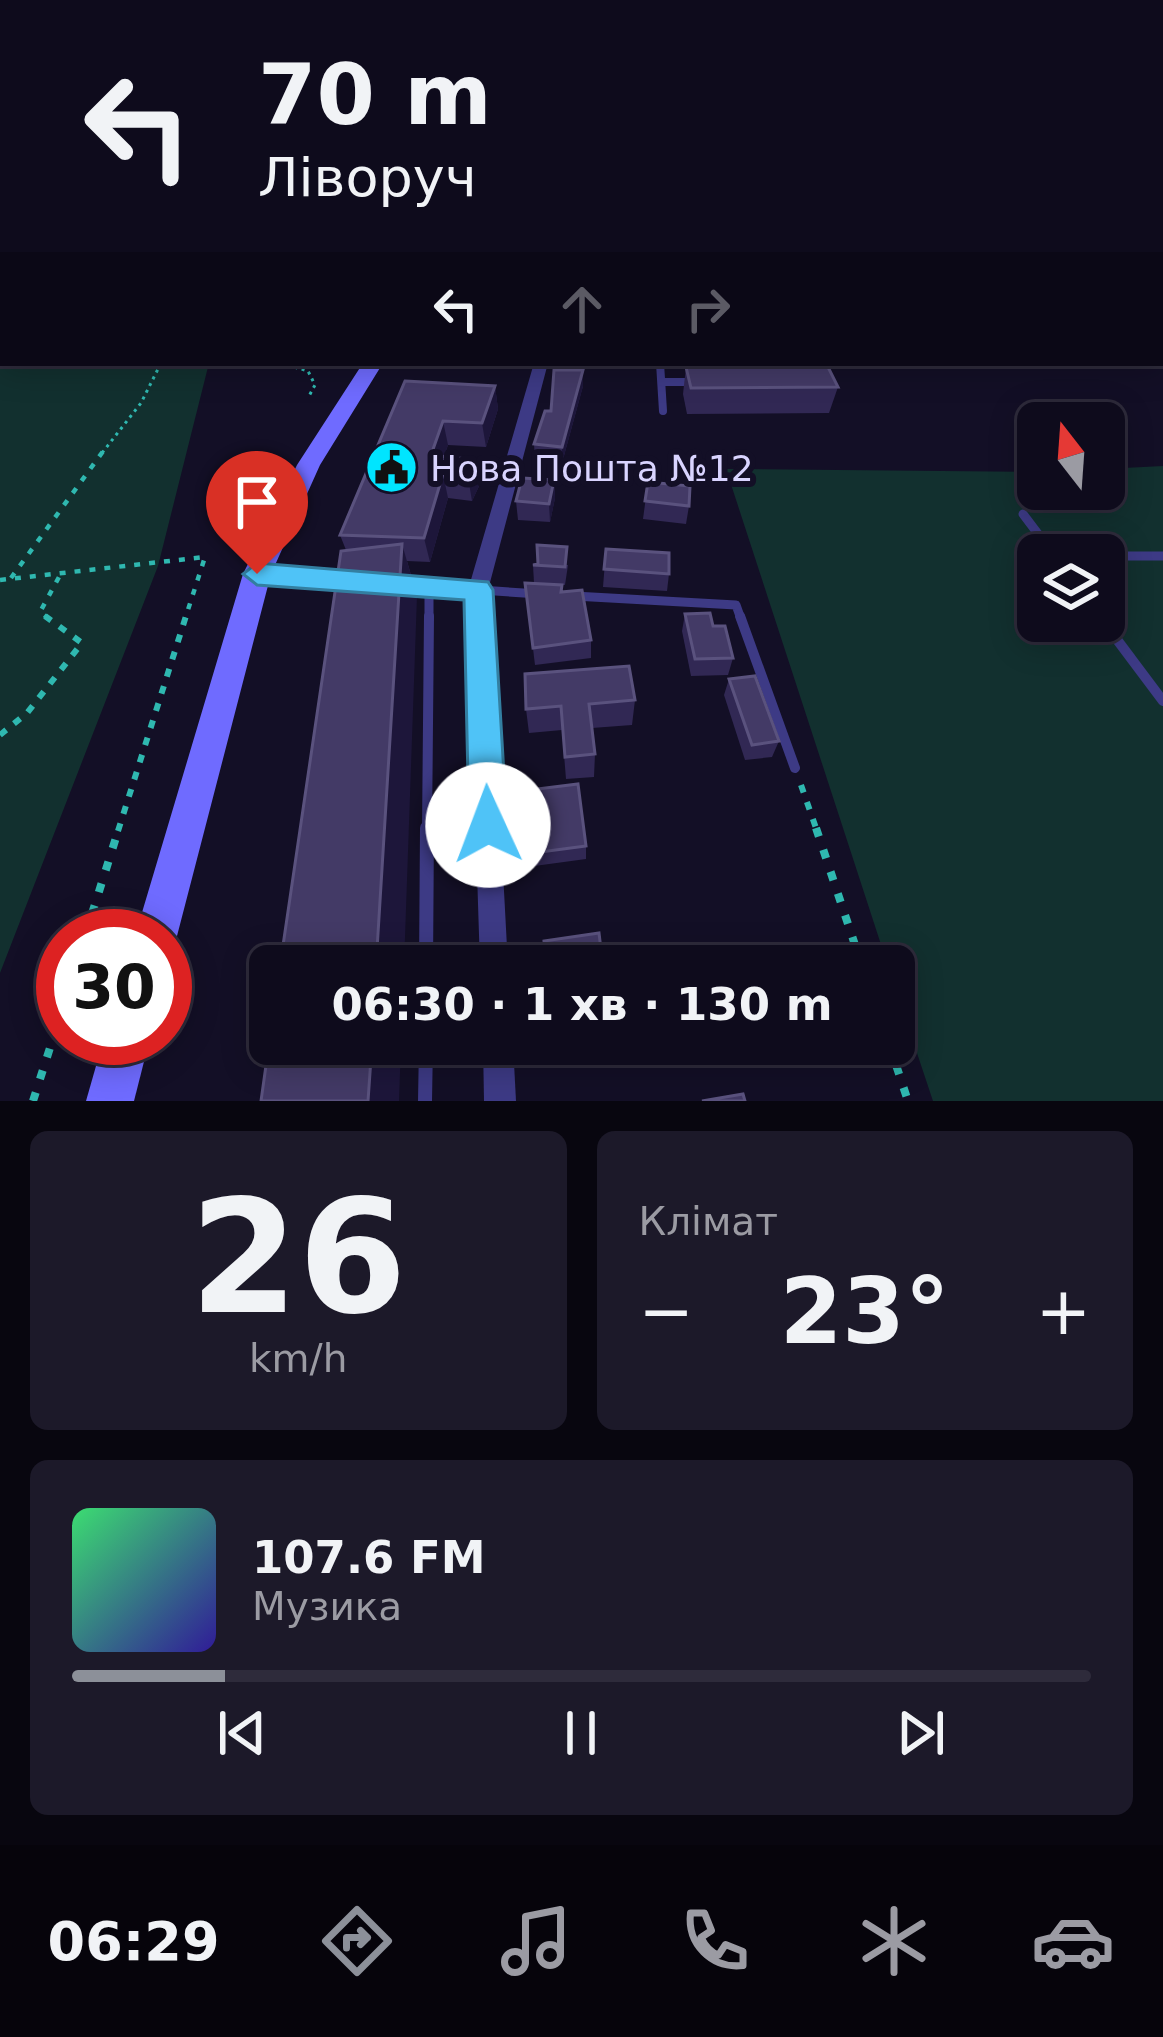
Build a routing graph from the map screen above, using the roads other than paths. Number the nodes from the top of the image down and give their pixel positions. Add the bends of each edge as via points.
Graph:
1 (371, 366) edge
2 (540, 366) edge
3 (660, 366) edge
4 (662, 382) junction
5 (707, 382) edge
6 (664, 411) dead end
7 (1024, 514) dead end
8 (1039, 534) edge
9 (1125, 556) edge
10 (1163, 556) edge
11 (257, 574) junction
12 (363, 580) edge
13 (385, 583) edge
14 (429, 587) junction
15 (478, 590) junction
16 (1120, 642) edge
17 (1158, 688) edge
18 (1163, 701) edge
19 (795, 768) road end
20 (164, 909) edge
21 (427, 945) edge
22 (493, 945) edge
23 (120, 1065) edge
24 (426, 1065) edge
25 (499, 1065) edge
26 (110, 1101) edge
27 (425, 1101) edge
28 (500, 1101) edge

1 - 11 main road
2 - 15 street
3 - 4 lane
4 - 5 lane
4 - 6 lane
7 - 8 lane
9 - 10 lane
11 - 12 lane
11 - 20 main road
13 - 14 lane
14 - 15 lane
14 - 21 lane
15 - 19 lane via 736,605
15 - 22 street
16 - 17 lane
17 - 18 lane
23 - 26 main road
24 - 27 lane
25 - 28 street

